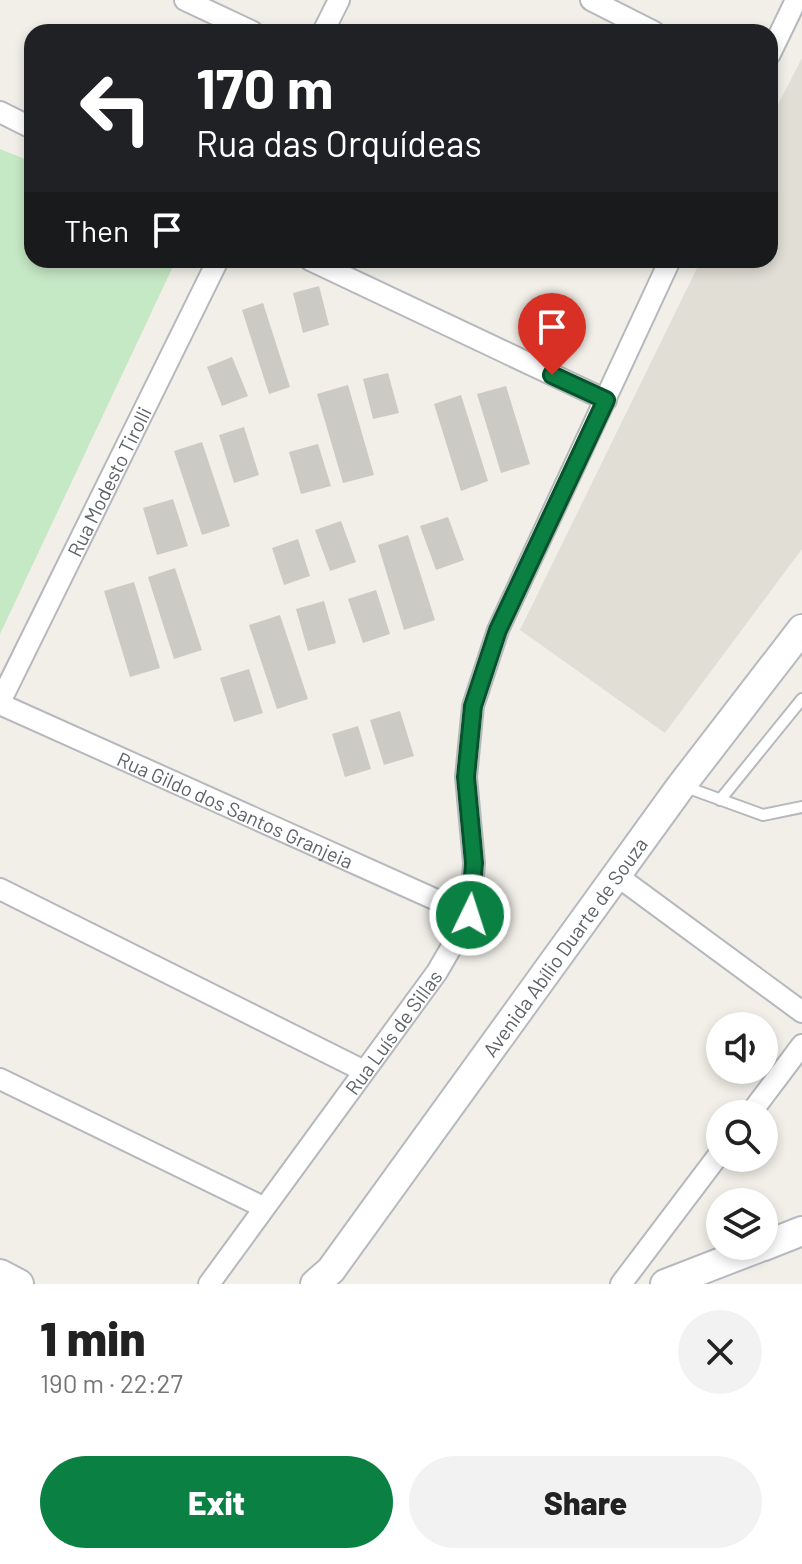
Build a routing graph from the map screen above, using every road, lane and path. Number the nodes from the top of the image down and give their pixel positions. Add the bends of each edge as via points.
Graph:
1 (185, 0) edge
2 (339, 0) edge
3 (591, 0) edge
4 (796, 0) edge
5 (236, 24) edge
6 (327, 24) edge
7 (638, 24) edge
8 (778, 37) edge
9 (0, 112) edge
10 (24, 124) edge
11 (214, 268) edge
12 (327, 268) edge
13 (666, 268) edge
14 (606, 400) junction
15 (800, 634) edge
16 (802, 699) edge
17 (0, 703) edge
18 (681, 786) junction
19 (720, 800) junction
20 (802, 807) edge
21 (616, 875) junction
22 (0, 889) edge
23 (470, 915) junction
24 (802, 1012) edge
25 (802, 1045) edge
26 (364, 1071) junction
27 (0, 1079) edge
28 (761, 1100) edge
29 (706, 1172) edge
30 (263, 1207) junction
31 (802, 1231) edge
32 (778, 1240) edge
33 (730, 1260) edge
34 (0, 1274) edge
35 (323, 1279) edge
36 (677, 1282) edge
37 (19, 1284) edge
38 (209, 1284) edge
39 (621, 1284) edge

1 - 5 street
2 - 6 street
3 - 7 street
4 - 8 street
9 - 10 street
11 - 17 street, Rua Modesto Tirolli
12 - 14 street
13 - 14 street, Rua Luís de Sillas
14 - 23 street, Rua Luís de Sillas via 498,630 473,706 466,777 474,863
15 - 18 main road, Avenida Abílio Duarte de Souza
16 - 19 lane
17 - 23 street, Rua Gildo dos Santos Granjeia
18 - 19 lane
18 - 21 main road, Avenida Abílio Duarte de Souza
19 - 20 lane via 763,815
21 - 24 street
21 - 35 main road, Avenida Abílio Duarte de Souza
22 - 26 street
23 - 26 street, Rua Luís de Sillas via 437,972
25 - 28 street
26 - 30 street, Rua Luís de Sillas
27 - 30 street
29 - 39 street
30 - 38 street, Rua Luís de Sillas
31 - 32 main road
33 - 36 main road
34 - 37 main road

